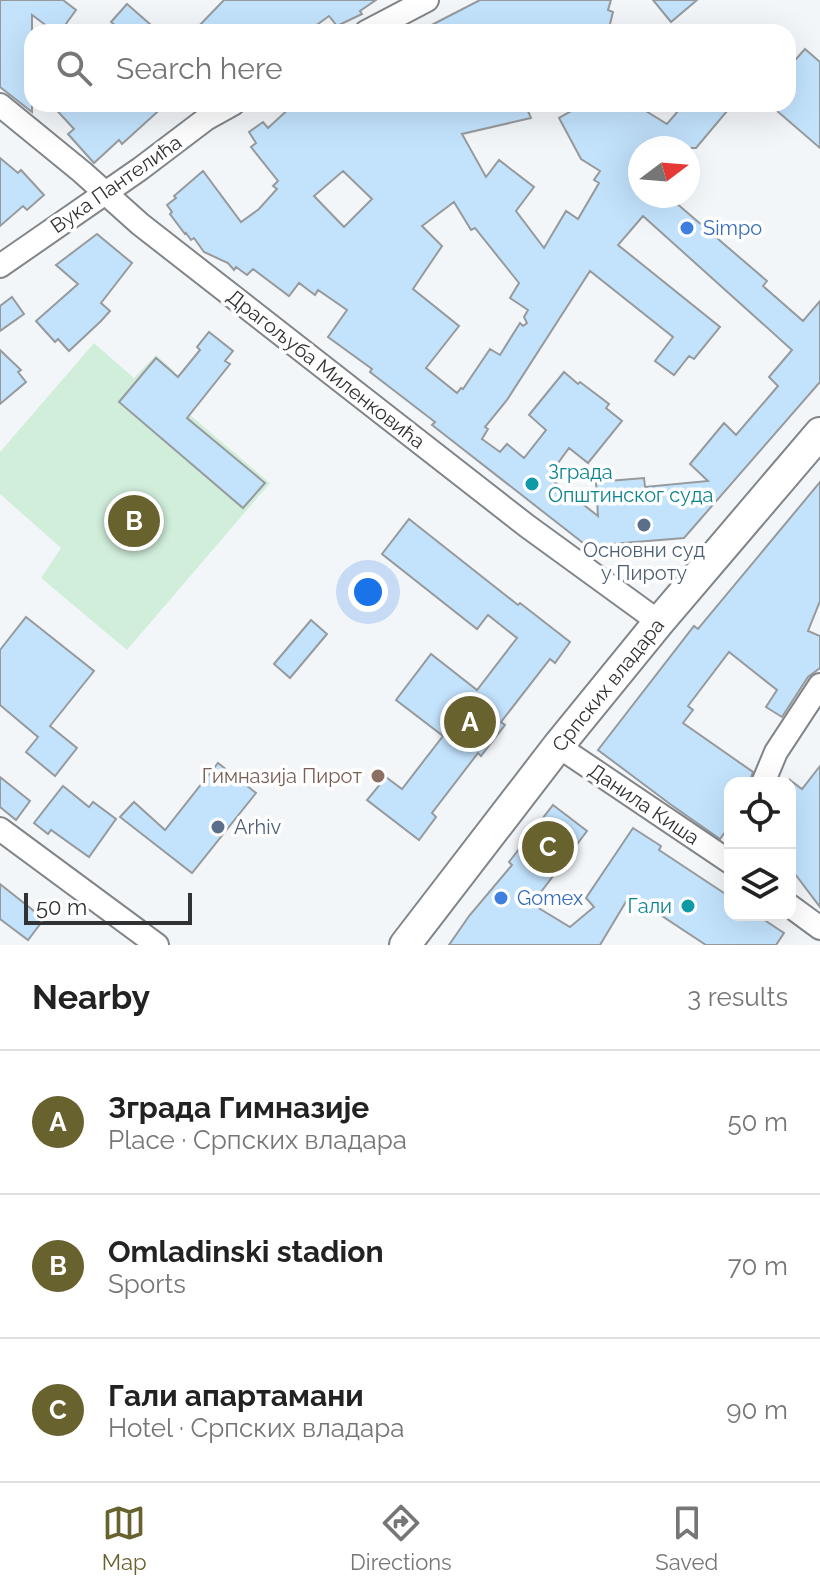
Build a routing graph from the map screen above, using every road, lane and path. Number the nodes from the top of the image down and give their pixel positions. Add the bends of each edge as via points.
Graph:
1 (427, 0) edge
2 (381, 24) edge
3 (0, 105) edge
4 (219, 112) edge
5 (105, 193) junction
6 (0, 266) edge
7 (820, 433) edge
8 (659, 622) junction
9 (820, 685) edge
10 (558, 746) junction
11 (766, 777) edge
12 (0, 829) edge
13 (724, 858) edge
14 (796, 910) edge
15 (820, 928) edge
16 (157, 945) edge
17 (405, 945) edge

1 - 2 street
3 - 5 street, Драгољуба Миленковића
4 - 5 street, Вука Пантелића
5 - 6 street, Вука Пантелића
5 - 8 street, Драгољуба Миленковића via 527,526
7 - 8 main road, Српских владара
8 - 10 main road, Српских владара
9 - 11 street
10 - 13 street, Данила Киша
10 - 17 main road, Српских владара
12 - 16 street
14 - 15 street

